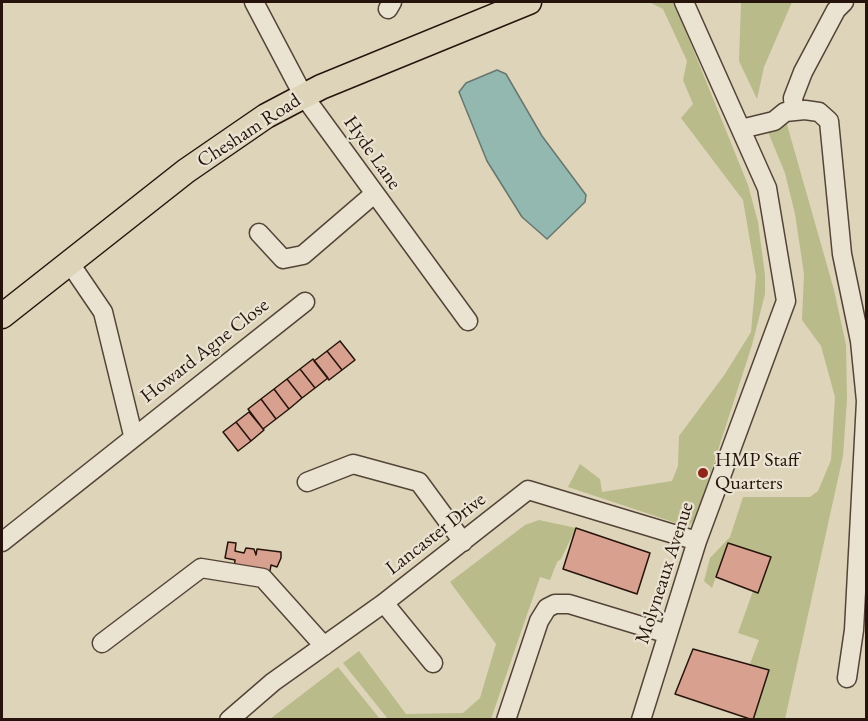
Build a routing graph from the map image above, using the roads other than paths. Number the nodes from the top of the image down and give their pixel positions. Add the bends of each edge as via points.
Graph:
1 (254, 2) edge
2 (529, 2) edge
3 (684, 2) edge
4 (844, 2) edge
5 (303, 95) junction
6 (794, 111) junction
7 (741, 129) junction
8 (374, 194) junction
9 (259, 233) dead end
10 (69, 262) junction
11 (305, 302) dead end
12 (2, 316) edge
13 (468, 321) dead end
14 (133, 435) junction
15 (307, 482) dead end
16 (2, 542) edge
17 (464, 542) junction
18 (698, 542) junction
19 (384, 603) junction
20 (668, 634) junction
21 (102, 643) dead end
22 (324, 646) junction
23 (433, 663) dead end
24 (847, 678) dead end
25 (229, 720) edge
26 (506, 720) edge
27 (641, 720) edge

1 - 5 street, Hyde Lane
2 - 5 main road, Chesham Road
3 - 7 street, Molyneaux Avenue
4 - 6 street via 803,72 793,98
5 - 8 street, Hyde Lane
5 - 10 main road, Chesham Road via 186,171
6 - 7 street via 785,112 774,121
6 - 24 street via 819,112 829,121 842,254 860,341 866,401 854,630
7 - 18 street, Molyneaux Avenue via 767,188 786,301
8 - 9 street via 303,255 283,259
8 - 13 street, Hyde Lane
10 - 12 main road, Chesham Road
10 - 14 street, Howard Agne Close via 104,312
11 - 14 street, Howard Agne Close
14 - 16 street, Howard Agne Close
15 - 17 street via 353,464 419,482
17 - 18 street, Lancaster Drive via 528,490
17 - 19 street, Lancaster Drive
18 - 20 street, Molyneaux Avenue
19 - 22 street, Lancaster Drive
19 - 23 street
20 - 26 street via 569,604 547,608 539,621
20 - 27 street, Molyneaux Avenue
21 - 22 street via 201,568 263,578
22 - 25 street, Lancaster Drive

